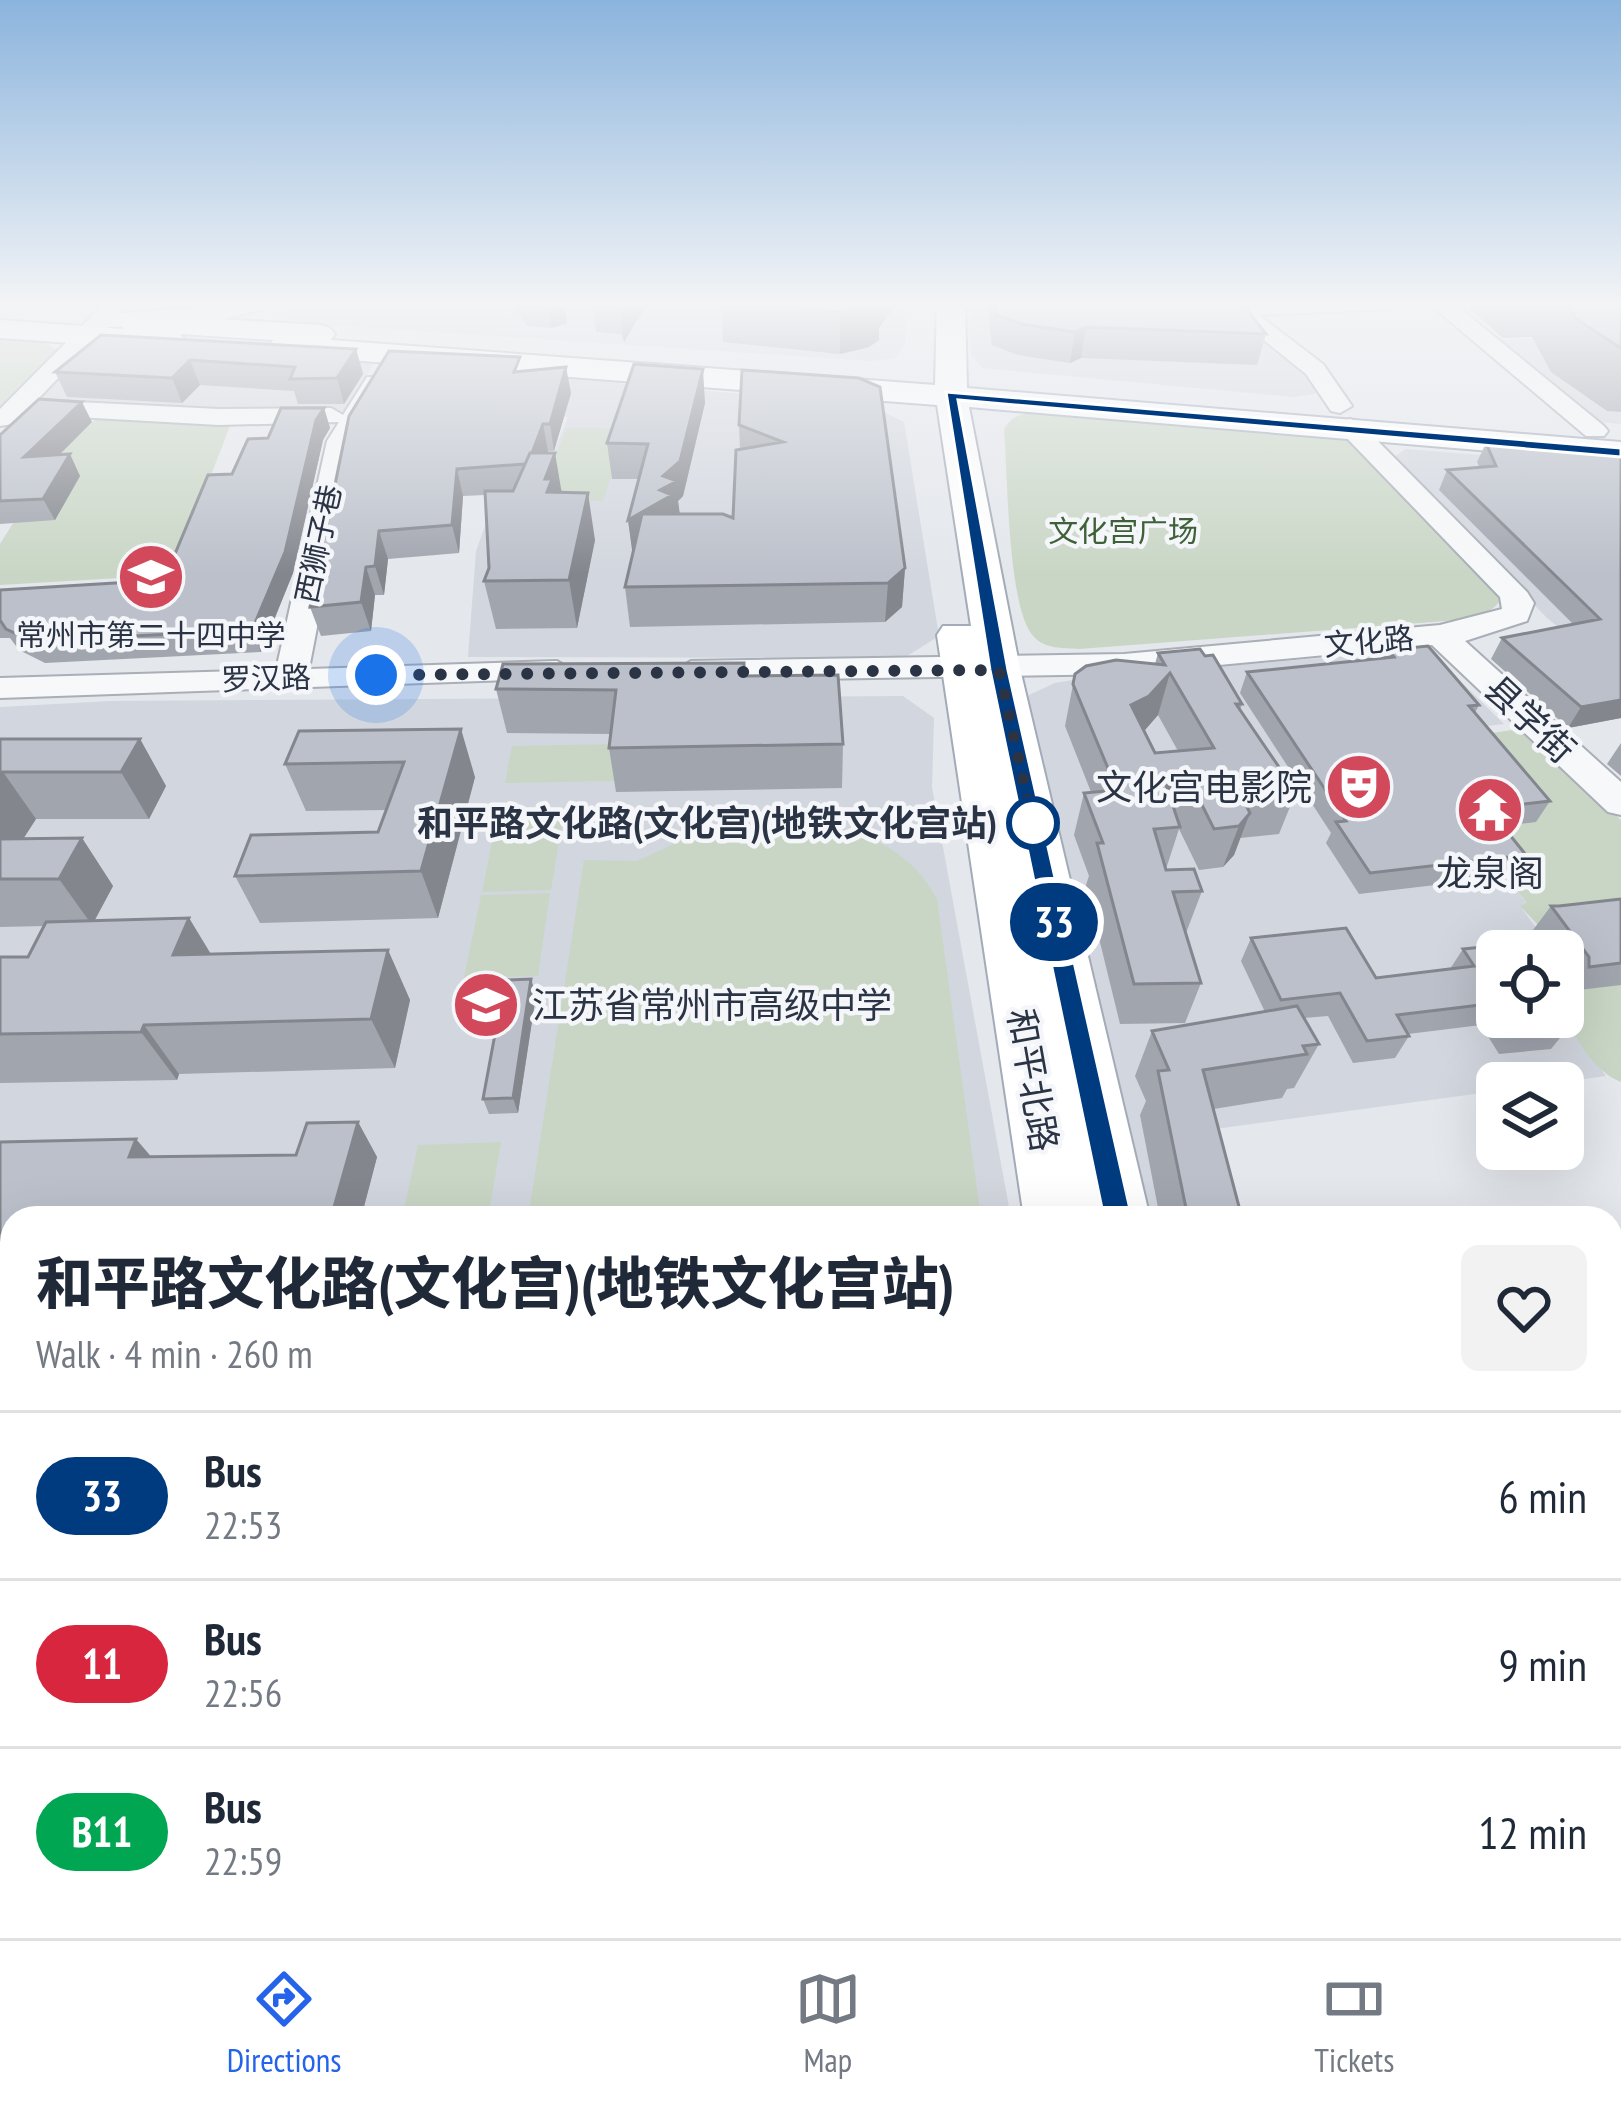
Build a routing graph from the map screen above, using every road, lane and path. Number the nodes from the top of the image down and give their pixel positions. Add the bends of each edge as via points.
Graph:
1 (31, 392) edge
2 (369, 392) edge
3 (933, 392) edge
4 (1070, 392) edge
5 (1332, 392) edge
6 (1553, 392) edge
7 (8, 415) edge
8 (356, 415) junction
9 (1345, 417) junction
10 (1612, 439) edge
11 (1440, 635) junction
12 (981, 669) junction
13 (597, 671) edge
14 (665, 671) edge
15 (291, 678) junction
16 (0, 688) edge
17 (1621, 803) edge
18 (1054, 1206) edge
19 (1115, 1206) edge

1 - 7 street
2 - 8 street, 西狮子巷
3 - 12 main road, 和平北路
4 - 9 main road
5 - 9 street
6 - 10 street
7 - 8 street
8 - 15 street, 西狮子巷 via 340,441
9 - 10 main road
9 - 11 street, 文化路 via 1519,603 1516,614
11 - 12 street, 文化路
11 - 17 street, 县学街
12 - 14 street
12 - 18 main road, 和平北路
12 - 19 main road, 和平北路
13 - 15 street, 罗汉路
15 - 16 street, 罗汉路

